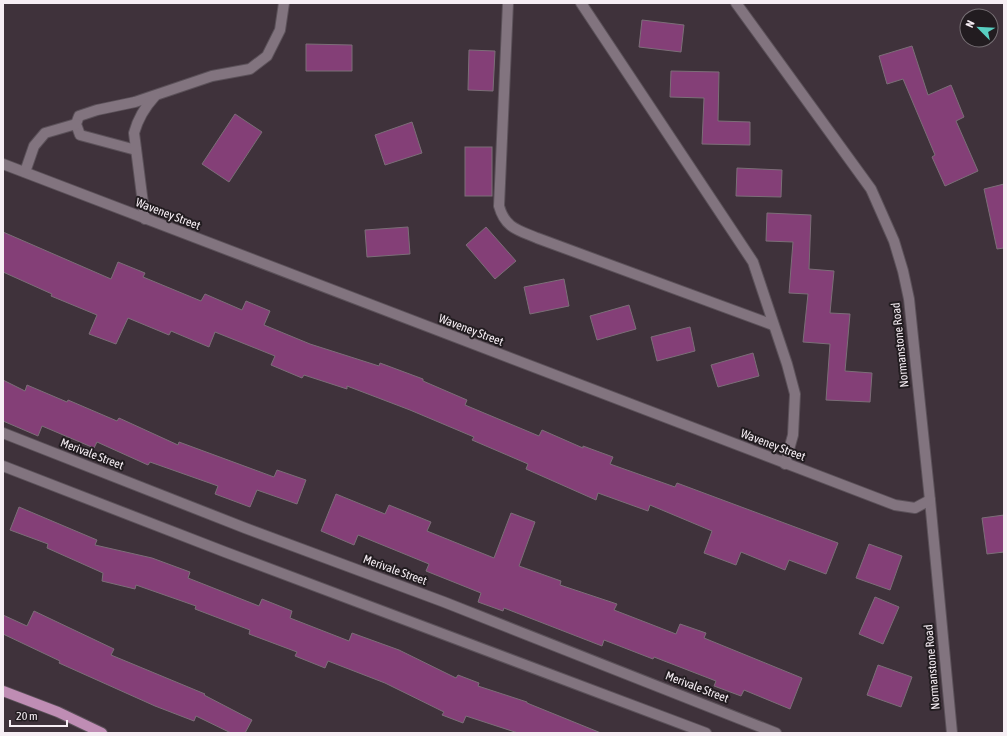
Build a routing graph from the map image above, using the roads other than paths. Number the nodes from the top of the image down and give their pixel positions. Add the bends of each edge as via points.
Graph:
1 (284, 3) edge
2 (508, 3) edge
3 (581, 3) edge
4 (736, 3) edge
5 (158, 94) junction
6 (76, 124) junction
7 (136, 150) junction
8 (3, 164) edge
9 (25, 172) junction
10 (145, 219) junction
11 (773, 325) junction
12 (3, 433) edge
13 (785, 464) junction
14 (3, 466) edge
15 (930, 500) junction
16 (3, 691) edge
17 (102, 733) edge
18 (706, 733) edge
19 (776, 733) edge
20 (952, 733) edge

1 - 5 street via 280,30 267,56 250,69 212,76
2 - 11 street via 499,206 501,216 507,224 537,238
3 - 11 street via 753,262
4 - 15 street, Normanstone Road via 871,189 894,241 909,299
5 - 6 street via 79,116
5 - 7 street via 144,108 137,120 134,133
6 - 7 street via 80,135
6 - 9 street via 44,133 34,146
7 - 10 street
8 - 9 street, Waveney Street
9 - 10 street, Waveney Street
10 - 13 street, Waveney Street
11 - 13 street via 787,364 796,412 794,435
12 - 19 street, Merivale Street via 245,528 444,602
13 - 15 street, Waveney Street via 895,505 915,508
14 - 18 street
15 - 20 street, Normanstone Road
16 - 17 main road via 58,712

